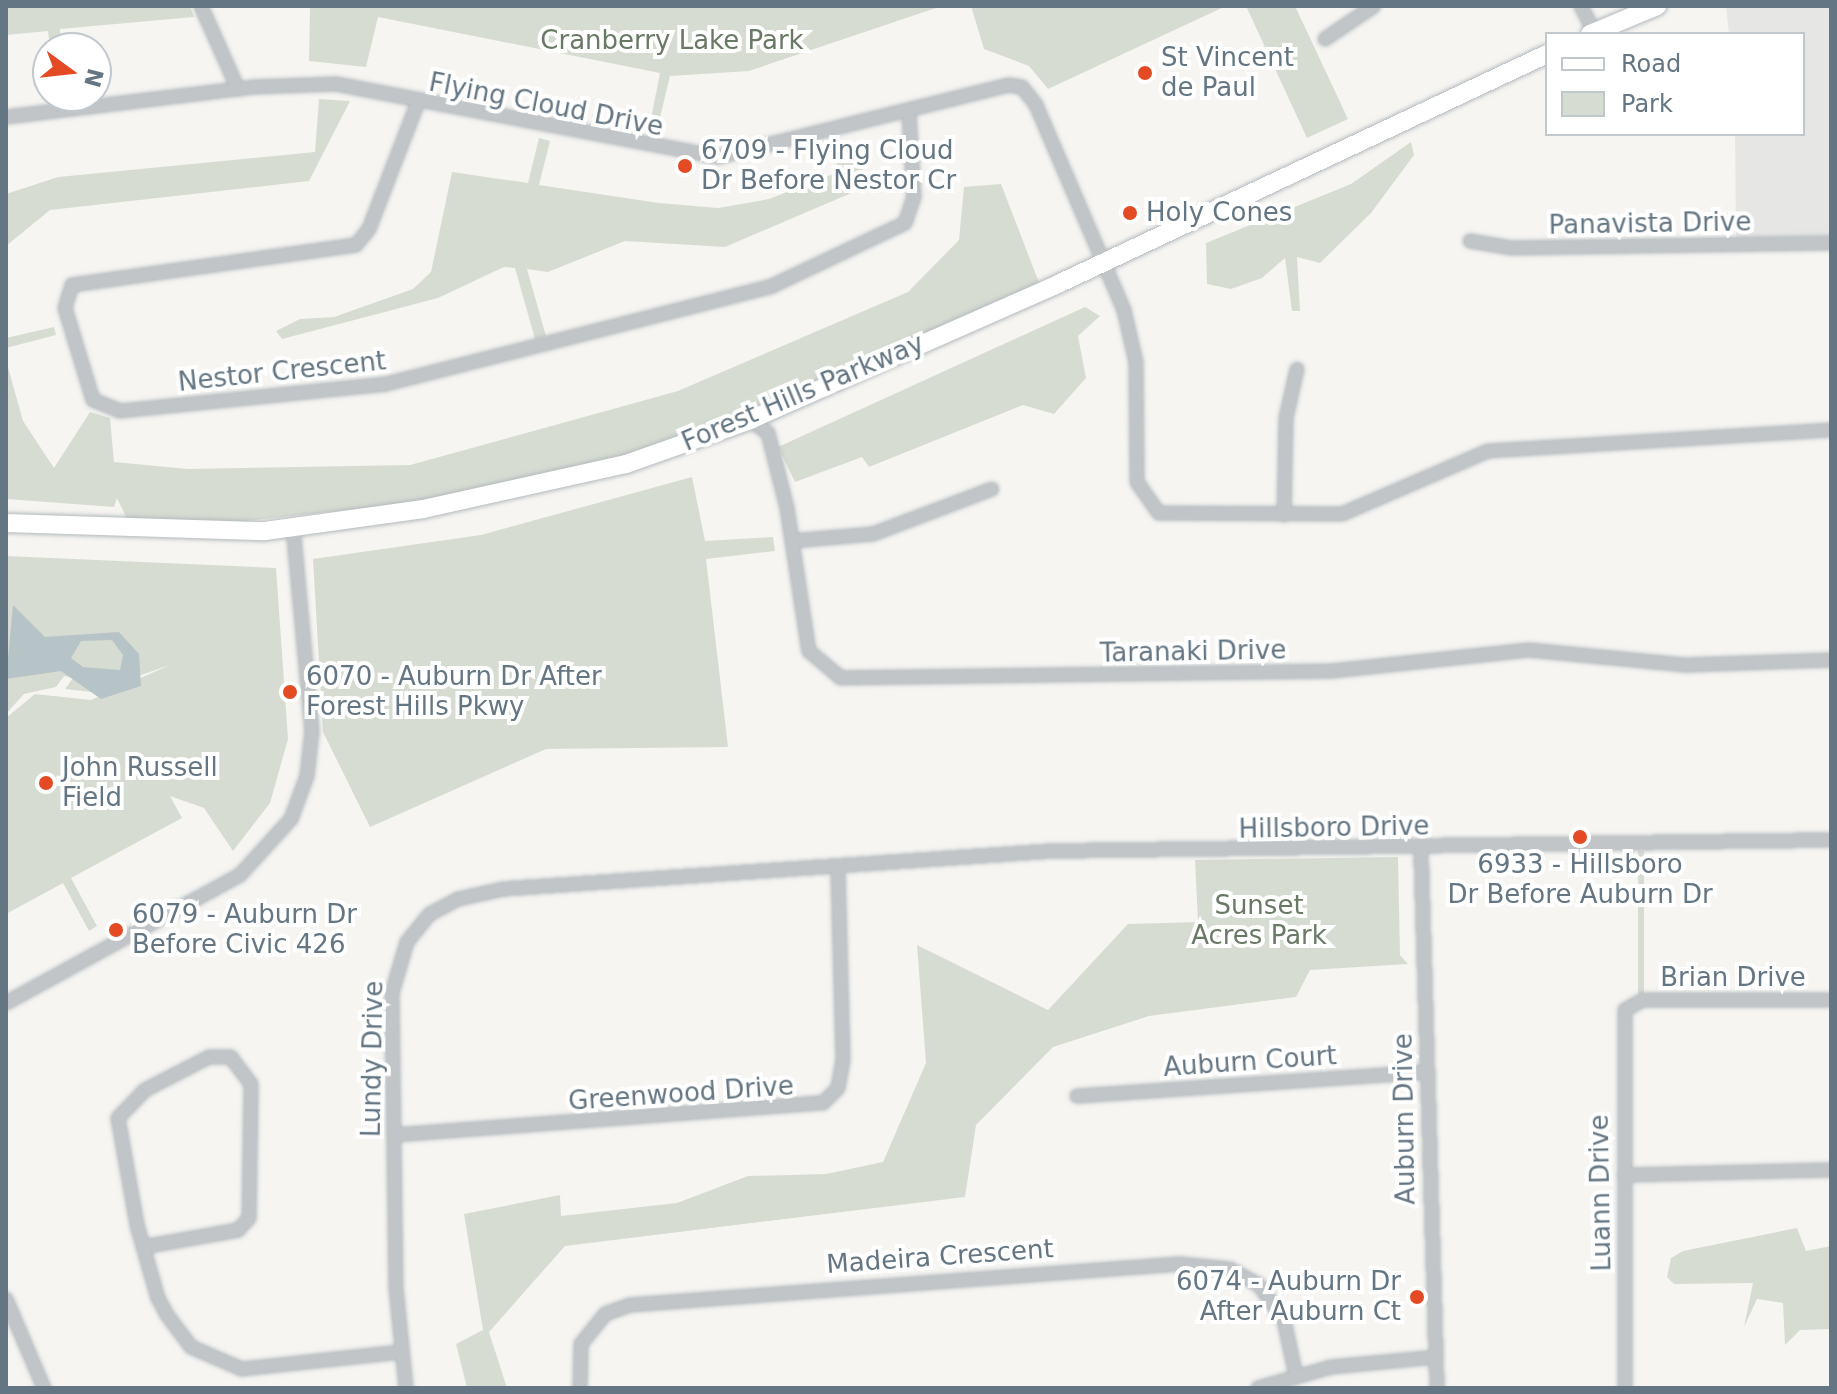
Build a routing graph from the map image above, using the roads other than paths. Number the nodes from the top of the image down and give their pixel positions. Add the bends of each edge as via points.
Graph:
1 (201, 6) edge
2 (1374, 6) edge
3 (1581, 6) edge
4 (1657, 6) edge
5 (1592, 32) edge
6 (1594, 32) edge
7 (1325, 39) dead end
8 (1545, 55) edge
9 (238, 89) junction
10 (418, 102) junction
11 (909, 112) junction
12 (6, 117) edge
13 (1470, 241) dead end
14 (1831, 243) edge
15 (1105, 261) junction
16 (1297, 369) dead end
17 (750, 420) junction
18 (1831, 430) edge
19 (992, 489) dead end
20 (1284, 515) junction
21 (6, 523) edge
22 (293, 526) junction
23 (792, 541) junction
24 (1831, 660) edge
25 (1831, 840) edge
26 (1421, 849) junction
27 (838, 866) junction
28 (1831, 1000) edge
29 (6, 1003) edge
30 (1635, 1003) joint
31 (1425, 1072) junction
32 (1077, 1096) dead end
33 (394, 1135) junction
34 (1831, 1170) edge
35 (1624, 1175) junction
36 (143, 1247) junction
37 (6, 1299) edge
38 (402, 1352) junction
39 (1436, 1357) junction
40 (1296, 1376) junction
41 (44, 1388) edge
42 (406, 1388) edge
43 (580, 1388) edge
44 (1258, 1388) edge
45 (1437, 1388) edge
46 (1625, 1388) edge

1 - 9 street
2 - 7 street
3 - 5 street
4 - 6 main road
8 - 15 main road, Forest Hills Parkway
9 - 10 street, Flying Cloud Drive via 336,84
9 - 12 street, Flying Cloud Drive
10 - 11 street, Flying Cloud Drive via 718,157
10 - 11 street, Nestor Crescent via 369,229 356,245 72,285 65,308 93,400 120,411 386,384 793,279 908,219 914,197
11 - 15 street, Flying Cloud Drive via 998,86 1022,87
13 - 14 street, Panavista Drive via 1512,248
15 - 17 main road, Forest Hills Parkway
15 - 20 street via 1134,342 1143,498 1171,517
16 - 20 street via 1286,418
17 - 22 main road, Forest Hills Parkway via 551,482
17 - 23 street, Taranaki Drive via 768,433
18 - 20 street via 1488,451 1363,509
19 - 23 street via 873,534
21 - 22 main road, Forest Hills Parkway via 194,532
22 - 29 street via 312,731 307,776 291,819 240,875
23 - 24 street, Taranaki Drive via 809,651 841,678 1332,671 1529,650 1686,665
25 - 26 street, Hillsboro Drive
26 - 27 street, Hillsboro Drive via 1052,851
26 - 31 street, Auburn Drive
27 - 33 street, Lundy Drive via 503,889 442,906 407,942 394,975
27 - 33 street, Greenwood Drive via 843,1060 838,1088 823,1103
28 - 30 street, Brian Drive
30 - 35 street, Luann Drive via 1620,1029
31 - 32 street, Auburn Court
31 - 39 street, Auburn Drive
33 - 38 street, Lundy Drive
34 - 35 street
35 - 46 street, Luann Drive
36 - 36 street via 117,1135 122,1108 209,1057 231,1057 251,1084 249,1218 238,1230
36 - 38 street via 158,1298 178,1333 227,1366 260,1370
37 - 41 street
38 - 42 street, Lundy Drive
39 - 40 street
39 - 45 street, Auburn Drive
40 - 43 street, Madeira Crescent via 1284,1320 1266,1291 1230,1269 1179,1264 630,1305 605,1314 581,1344
40 - 44 street

